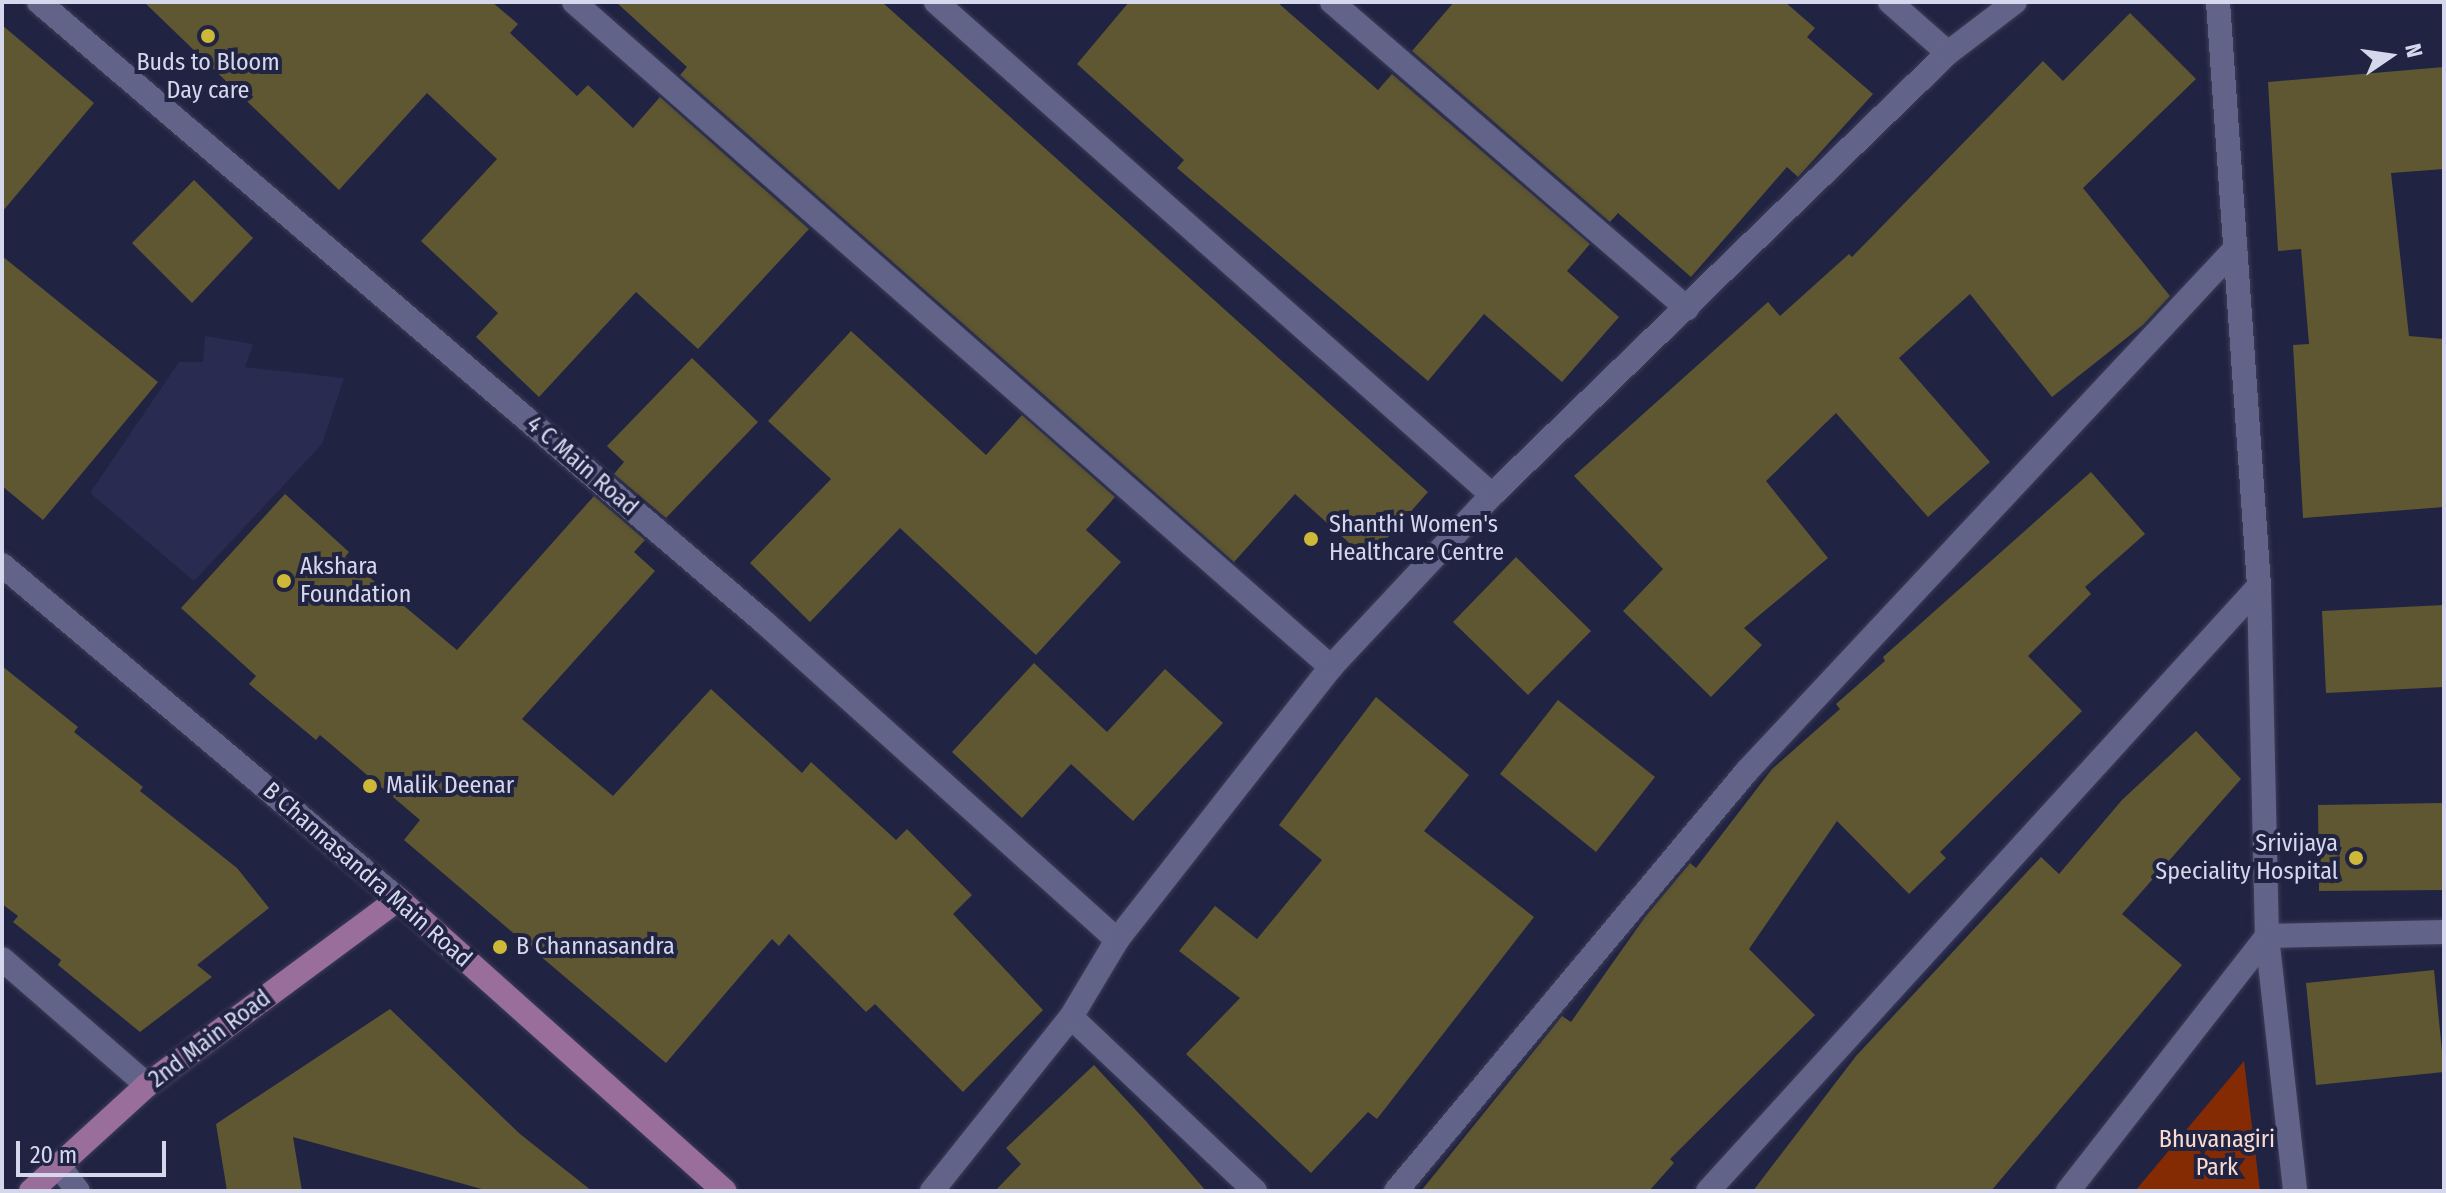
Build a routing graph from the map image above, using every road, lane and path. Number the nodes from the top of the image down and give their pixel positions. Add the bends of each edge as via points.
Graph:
1 (39, 2) edge
2 (574, 2) edge
3 (936, 2) edge
4 (1332, 2) edge
5 (1890, 2) edge
6 (2015, 2) edge
7 (2218, 2) edge
8 (1948, 53) junction
9 (2235, 249) junction
10 (1687, 308) junction
11 (1492, 495) junction
12 (2, 565) edge
13 (2259, 586) junction
14 (1331, 667) junction
15 (398, 899) junction
16 (2444, 932) edge
17 (2267, 936) junction
18 (1117, 940) junction
19 (2, 959) edge
20 (1071, 1017) junction
21 (147, 1085) junction
22 (59, 1166) junction
23 (31, 1191) edge
24 (78, 1191) edge
25 (725, 1191) edge
26 (932, 1191) edge
27 (1255, 1191) edge
28 (1396, 1191) edge
29 (1708, 1191) edge
30 (2068, 1191) edge
31 (2295, 1191) edge

1 - 18 street, 4 C Main Road via 764,622
2 - 14 street
3 - 11 street
4 - 10 street
5 - 8 street
6 - 8 street
7 - 9 street
8 - 10 street
9 - 13 street
9 - 28 street via 1747,771
10 - 11 street
11 - 14 street
12 - 15 street, B Channasandra Main Road
13 - 17 street
13 - 29 street
14 - 18 street
15 - 21 main road, 2nd Main Road
15 - 25 main road, B Channasandra Main Road
16 - 17 street
17 - 30 street
17 - 31 street
18 - 20 street
19 - 21 street
20 - 26 street
20 - 27 street
21 - 22 main road, 2nd Main Road
22 - 23 main road, 2nd Main Road
22 - 24 street

